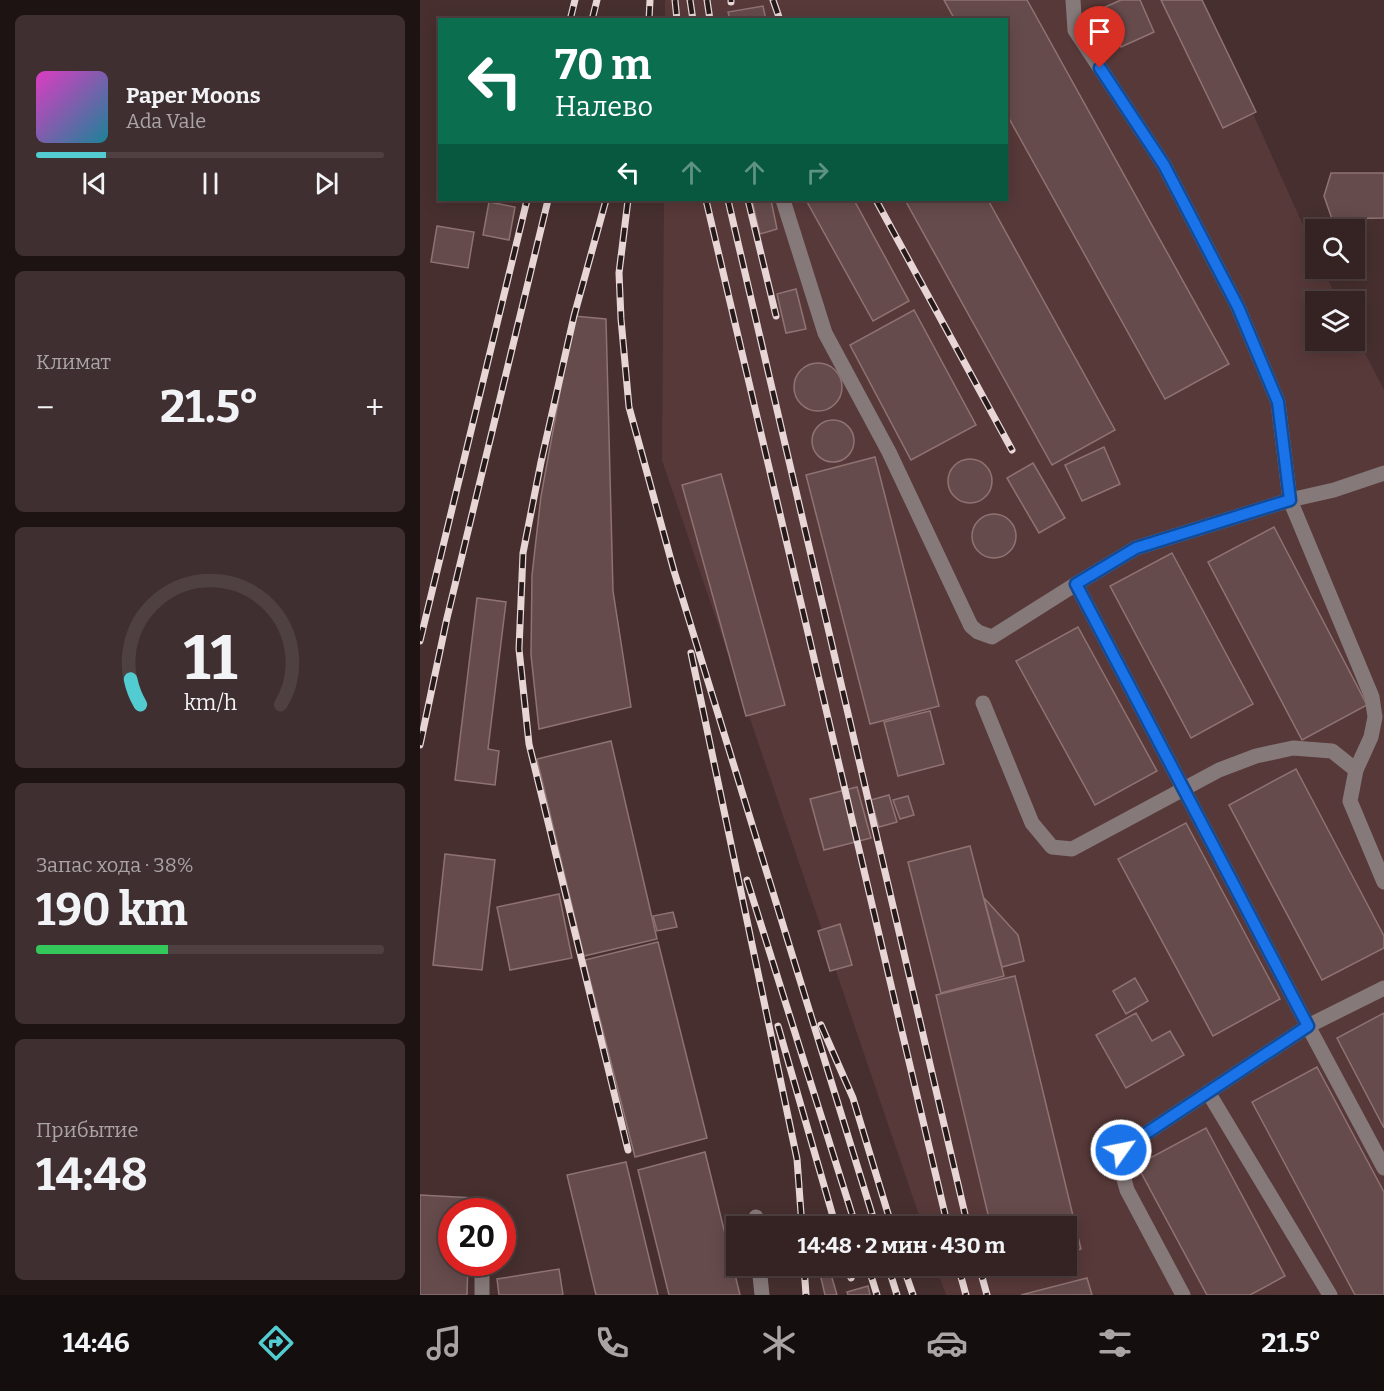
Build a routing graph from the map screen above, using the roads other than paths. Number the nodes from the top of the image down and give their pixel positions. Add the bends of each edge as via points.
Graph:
1 (1073, 0) edge
2 (783, 201) edge
3 (1384, 473) edge
4 (1290, 500) junction
5 (1076, 584) junction
6 (983, 703) dead end
7 (1356, 770) junction
8 (1184, 789) junction
9 (1384, 882) edge
10 (1384, 988) edge
11 (1308, 1026) junction
12 (1208, 1092) junction
13 (1384, 1168) edge
14 (482, 1276) edge
15 (760, 1276) edge
16 (482, 1295) edge
17 (762, 1295) edge
18 (1183, 1295) edge
19 (1330, 1295) edge

1 - 4 street via 1075,30 1164,165 1238,307 1278,402
2 - 5 street via 825,333 889,452 971,626 992,637
3 - 4 street
4 - 5 street via 1136,548
4 - 7 street via 1372,697 1375,717 1371,737
5 - 8 street
6 - 8 street via 1032,823 1052,847 1072,849
7 - 8 street via 1332,751 1293,748 1256,756
7 - 9 street via 1350,801
8 - 11 street
10 - 11 street
11 - 12 street
11 - 13 street
12 - 18 street via 1121,1150 1127,1190
12 - 19 street
14 - 16 street
15 - 17 street

